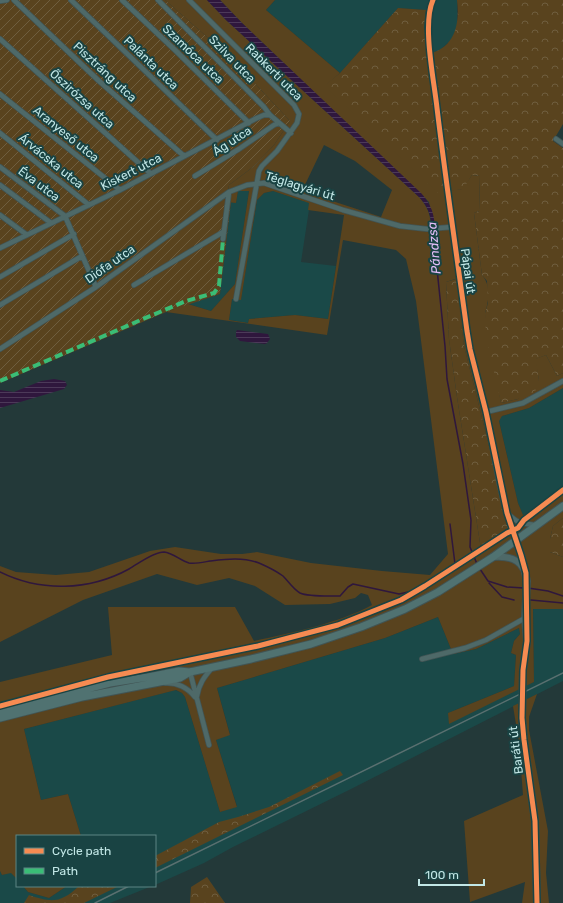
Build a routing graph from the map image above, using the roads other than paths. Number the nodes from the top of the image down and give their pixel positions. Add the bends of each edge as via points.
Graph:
1 (7, 0) edge
2 (14, 0) edge
3 (71, 0) edge
4 (122, 0) edge
5 (158, 0) edge
6 (189, 0) edge
7 (433, 0) edge
8 (0, 1) edge
9 (0, 39) edge
10 (0, 94) edge
11 (270, 115) junction
12 (249, 122) junction
13 (279, 123) junction
14 (0, 133) edge
15 (291, 133) junction
16 (556, 139) dead end
17 (217, 140) junction
18 (563, 144) edge
19 (184, 156) junction
20 (0, 167) edge
21 (150, 173) junction
22 (196, 176) dead end
23 (256, 183) junction
24 (0, 185) edge
25 (120, 190) junction
26 (229, 192) junction
27 (89, 205) junction
28 (0, 215) edge
29 (65, 216) junction
30 (50, 223) junction
31 (452, 227) junction
32 (223, 232) junction
33 (74, 234) junction
34 (27, 235) junction
35 (223, 239) dead end
36 (0, 248) edge
37 (82, 256) junction
38 (0, 277) edge
39 (134, 285) dead end
40 (96, 287) junction
41 (236, 299) dead end
42 (0, 305) edge
43 (0, 349) edge
44 (563, 381) edge
45 (486, 412) junction
46 (563, 506) edge
47 (507, 513) junction
48 (536, 525) junction
49 (516, 541) junction
50 (492, 558) junction
51 (526, 573) junction
52 (526, 618) junction
53 (422, 660) dead end
54 (213, 668) junction
55 (190, 672) junction
56 (151, 684) junction
57 (197, 700) junction
58 (0, 711) edge
59 (0, 718) edge
60 (209, 745) dead end
61 (538, 903) edge

1 - 8 street
2 - 19 street, Pisztráng utca via 99,81
3 - 17 street, Palánta utca
4 - 12 street, Szamóca utca
5 - 11 street, Szilva utca
6 - 15 street, Rabkerti utca via 294,105 298,118
7 - 31 street, Pápai út via 428,16 428,27
9 - 21 street, Őszirózsa utca
10 - 25 street, Aranyeső utca
11 - 12 street, Kiskert utca
11 - 13 street, Szilva utca
12 - 17 street, Kiskert utca
13 - 15 street, Szilva utca
13 - 22 street, Ág utca
14 - 27 street, Árvácska utca
15 - 23 street, Rabkerti utca via 262,166
16 - 18 street
17 - 19 street, Kiskert utca
19 - 21 street, Kiskert utca
20 - 29 street, Éva utca
21 - 25 street, Kiskert utca
23 - 26 street
23 - 31 street, Téglagyári út via 270,184 343,210 400,226 427,229
23 - 41 street, Téglagyári út
24 - 30 street
25 - 27 street, Kiskert utca
26 - 32 street
26 - 40 street, Diófa utca
27 - 29 street, Kiskert utca
28 - 34 street
29 - 30 street, Kiskert utca
29 - 33 street
30 - 34 street, Kiskert utca
31 - 45 street, Pápai út via 470,349
32 - 35 street
32 - 39 street
33 - 37 street
33 - 38 street
34 - 36 street, Kiskert utca
37 - 40 street
37 - 42 street
40 - 43 street, Diófa utca
44 - 45 street via 523,403
45 - 47 street, Pápai út
46 - 48 main road
47 - 48 street via 520,524
47 - 49 street, Pápai út
48 - 49 main road
49 - 50 main road
49 - 51 street, Baráti út
50 - 51 street via 504,556 514,559 522,565
50 - 54 main road via 416,603 361,627 311,644
51 - 52 street, Baráti út
52 - 53 street via 486,640
52 - 61 street, Baráti út via 522,718 535,821
54 - 55 main road
54 - 57 street via 200,684
55 - 56 main road via 180,678
55 - 57 street
55 - 58 main road via 179,671 110,683
56 - 57 street via 180,685 191,691
56 - 59 main road
57 - 60 street

